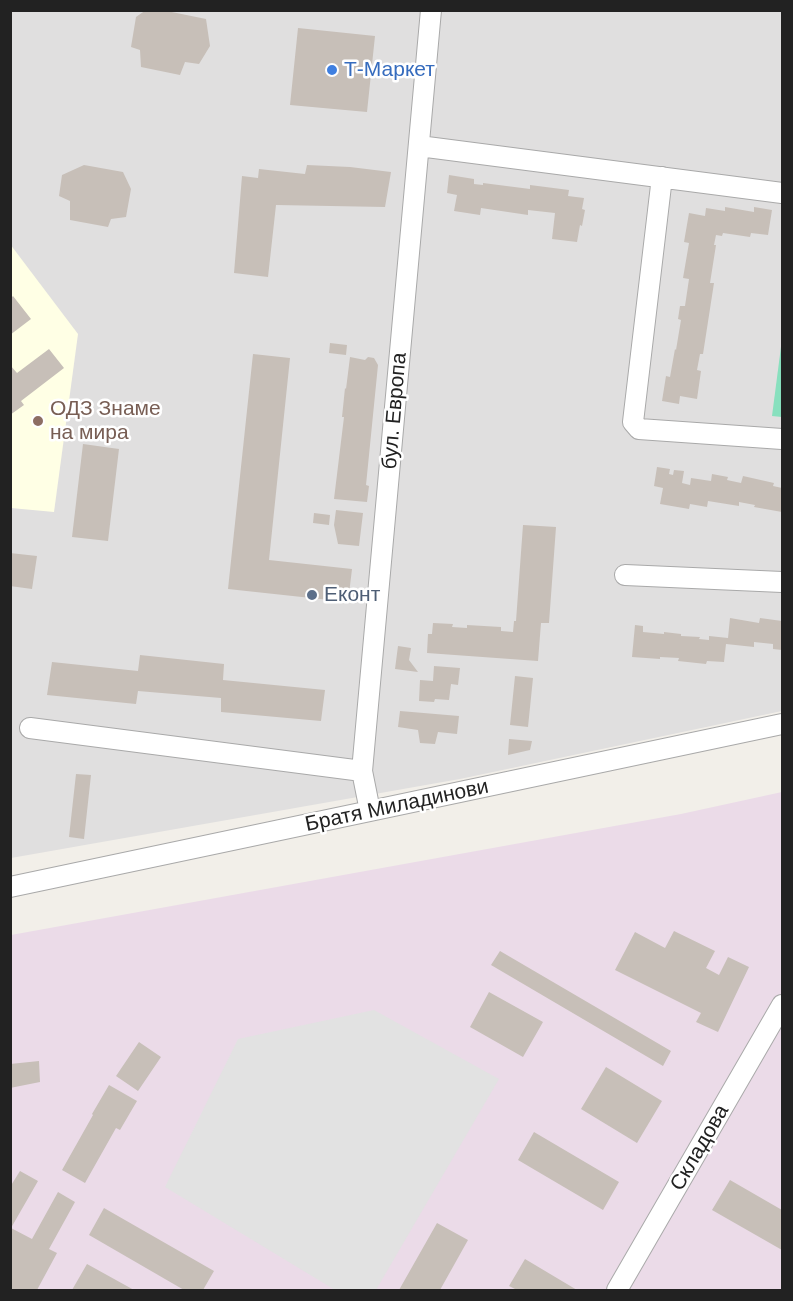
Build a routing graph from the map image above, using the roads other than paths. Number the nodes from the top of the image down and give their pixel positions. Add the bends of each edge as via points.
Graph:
1 (431, 10) edge
2 (419, 146) junction
3 (662, 177) junction
4 (783, 193) edge
5 (783, 439) edge
6 (624, 575) dead end
7 (783, 582) edge
8 (783, 724) edge
9 (30, 728) dead end
10 (362, 771) junction
11 (370, 811) junction
12 (10, 887) edge
13 (783, 1005) edge
14 (617, 1290) edge

1 - 2 street, бул. Европа
2 - 3 street
2 - 10 street, бул. Европа
3 - 4 street
3 - 5 street via 633,422 639,429
6 - 7 street
8 - 11 street, Братя Миладинови
9 - 10 street
10 - 11 street, бул. Европа
11 - 12 street, Братя Миладинови
13 - 14 street, Складова

